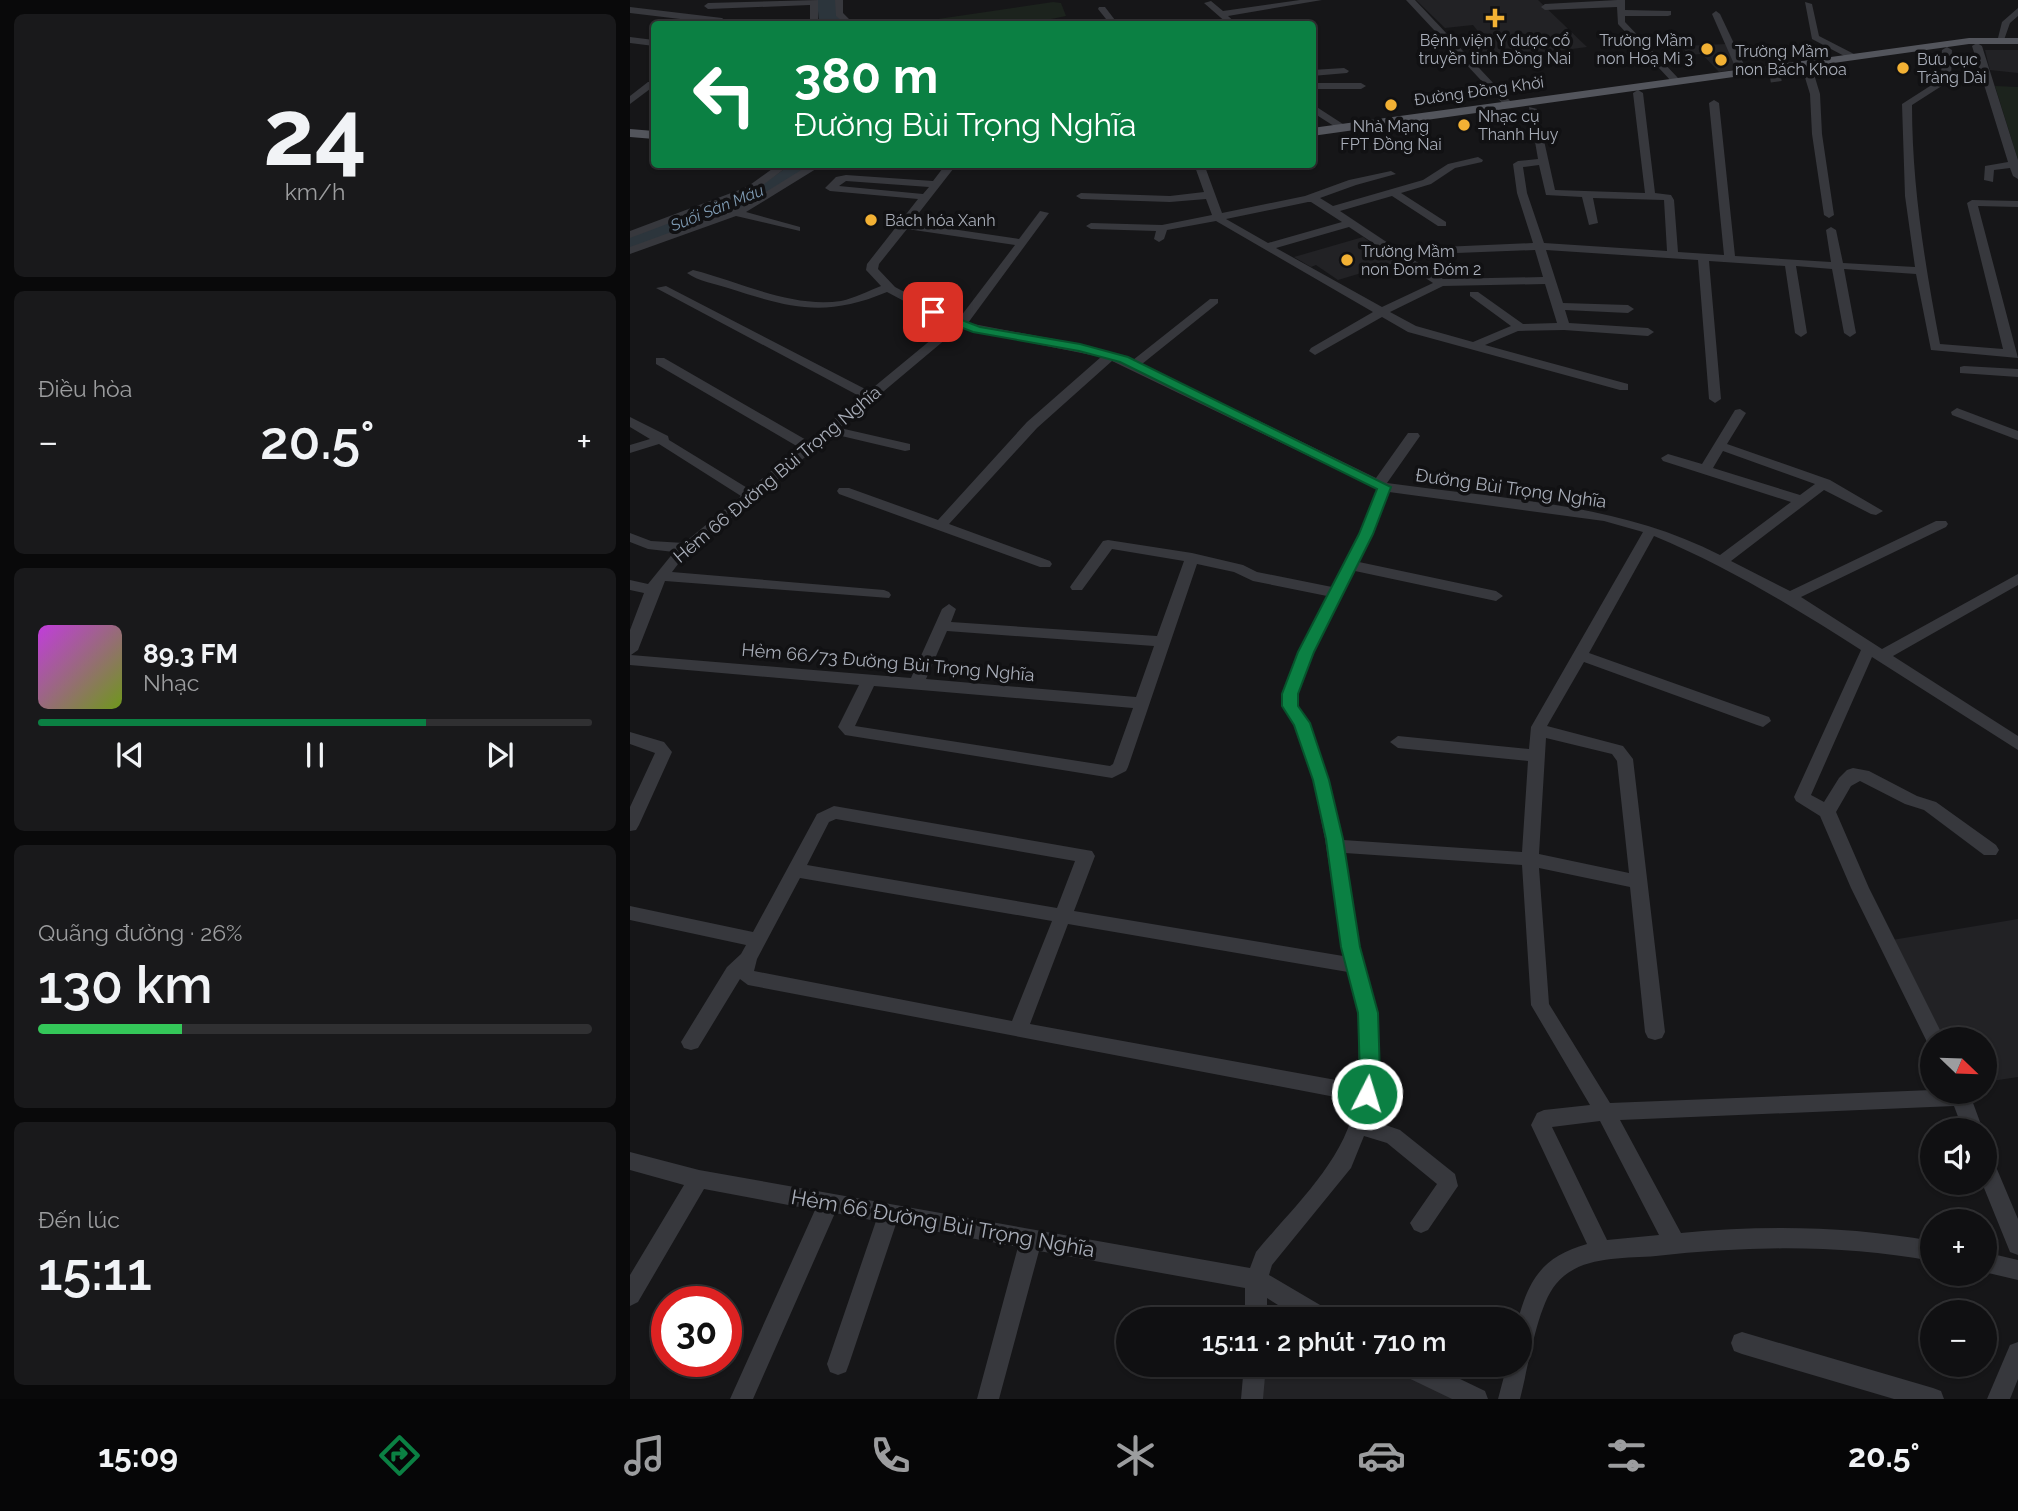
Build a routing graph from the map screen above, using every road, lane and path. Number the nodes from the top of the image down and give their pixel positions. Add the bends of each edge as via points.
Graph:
1 (839, 0) edge
2 (1318, 0) edge
3 (1410, 0) edge
4 (814, 1) edge
5 (707, 3) edge
6 (1209, 3) dead end
7 (1559, 3) edge
8 (1808, 4) dead end
9 (1621, 6) edge
10 (1545, 7) dead end
11 (1102, 9) dead end
12 (630, 10) edge
13 (2018, 11) edge
14 (1668, 13) dead end
15 (1221, 15) junction
16 (1716, 15) dead end
17 (2011, 20) junction
18 (709, 21) edge
19 (722, 21) edge
20 (816, 21) edge
21 (846, 21) edge
22 (1112, 21) edge
23 (1229, 21) edge
24 (2014, 37) edge
25 (630, 40) edge
26 (2000, 40) junction
27 (651, 43) edge
28 (1977, 43) junction
29 (1947, 50) junction
30 (1851, 56) junction
31 (1833, 66) junction
32 (1344, 71) dead end
33 (1742, 71) junction
34 (1808, 71) junction
35 (1316, 73) edge
36 (1680, 83) junction
37 (651, 84) dead end
38 (1316, 86) edge
39 (1361, 86) dead end
40 (1638, 93) junction
41 (630, 101) edge
42 (1714, 103) dead end
43 (1511, 108) junction
44 (1532, 109) junction
45 (1316, 110) edge
46 (1343, 128) junction
47 (1316, 131) edge
48 (630, 132) edge
49 (651, 135) edge
50 (1316, 138) edge
51 (630, 141) edge
52 (651, 143) edge
53 (1478, 160) dead end
54 (1543, 162) junction
55 (2014, 164) junction
56 (780, 168) edge
57 (813, 168) edge
58 (949, 168) edge
59 (1200, 168) edge
60 (1391, 174) dead end
61 (2018, 176) edge
62 (1989, 180) dead end
63 (936, 184) junction
64 (1393, 192) junction
65 (1587, 194) junction
66 (1210, 195) junction
67 (1650, 195) junction
68 (1081, 196) dead end
69 (926, 197) junction
70 (1308, 199) junction
71 (2018, 204) edge
72 (1332, 210) junction
73 (735, 212) junction
74 (1044, 213) dead end
75 (1217, 215) junction
76 (1829, 215) dead end
77 (1593, 222) dead end
78 (1351, 223) junction
79 (1442, 224) dead end
80 (904, 225) junction
81 (1091, 226) dead end
82 (796, 229) dead end
83 (1831, 230) dead end
84 (630, 235) edge
85 (1022, 243) junction
86 (1539, 246) junction
87 (1266, 247) junction
88 (630, 251) edge
89 (1398, 252) junction
90 (1673, 254) junction
91 (1703, 256) junction
92 (1730, 257) junction
93 (1790, 262) junction
94 (1837, 267) junction
95 (1919, 271) junction
96 (693, 273) dead end
97 (1549, 280) junction
98 (1441, 283) junction
99 (889, 287) junction
100 (662, 289) dead end
101 (1474, 294) dead end
102 (1214, 301) dead end
103 (1557, 306) junction
104 (1628, 309) dead end
105 (1381, 312) junction
106 (959, 324) junction
107 (1564, 326) junction
108 (1521, 328) junction
109 (1648, 332) dead end
110 (1801, 333) dead end
111 (1850, 333) dead end
112 (1473, 346) junction
113 (1315, 351) dead end
114 (2014, 354) edge
115 (1110, 356) junction
116 (660, 361) dead end
117 (1135, 364) junction
118 (1964, 370) dead end
119 (2018, 373) edge
120 (1624, 387) dead end
121 (869, 396) junction
122 (1715, 399) dead end
123 (1957, 412) dead end
124 (1740, 413) dead end
125 (630, 421) edge
126 (830, 429) junction
127 (1413, 436) dead end
128 (2018, 436) edge
129 (663, 439) junction
130 (1720, 446) junction
131 (808, 447) junction
132 (905, 447) dead end
133 (630, 449) edge
134 (1668, 458) dead end
135 (1705, 470) junction
136 (1825, 485) junction
137 (1381, 486) junction
138 (844, 491) dead end
139 (749, 495) junction
140 (1800, 500) junction
141 (1876, 511) dead end
142 (1941, 524) dead end
143 (940, 526) junction
144 (1651, 530) junction
145 (630, 537) edge
146 (685, 548) junction
147 (1192, 558) junction
148 (1722, 561) junction
149 (1045, 564) dead end
150 (1350, 565) junction
151 (660, 576) junction
152 (2018, 579) edge
153 (630, 586) edge
154 (1077, 587) dead end
155 (652, 590) junction
156 (1336, 593) junction
157 (884, 595) dead end
158 (1496, 596) dead end
159 (1790, 597) junction
160 (949, 609) dead end
161 (942, 626) junction
162 (1164, 642) junction
163 (630, 650) edge
164 (1875, 652) junction
165 (1580, 655) junction
166 (630, 660) edge
167 (870, 679) junction
168 (917, 682) junction
169 (1144, 703) junction
170 (1763, 721) dead end
171 (1539, 730) junction
172 (630, 738) edge
173 (1398, 742) dead end
174 (2018, 744) edge
175 (1537, 756) junction
176 (1827, 812) junction
177 (630, 825) edge
178 (1335, 846) junction
179 (1990, 850) dead end
180 (1530, 859) junction
181 (795, 870) junction
182 (1638, 883) junction
183 (630, 913) edge
184 (1064, 916) junction
185 (758, 940) junction
186 (748, 959) junction
187 (1356, 966) junction
188 (1930, 1027) edge
189 (1018, 1030) junction
190 (1655, 1032) dead end
191 (691, 1042) dead end
192 (1367, 1094) junction
193 (1920, 1096) edge
194 (1605, 1112) junction
195 (1360, 1126) junction
196 (630, 1161) edge
197 (699, 1179) junction
198 (1997, 1194) edge
199 (829, 1202) junction
200 (889, 1213) junction
201 (1422, 1223) dead end
202 (1031, 1239) junction
203 (1675, 1243) junction
204 (2018, 1245) edge
205 (1920, 1249) edge
206 (1601, 1251) junction
207 (1997, 1265) edge
208 (2018, 1270) edge
209 (1256, 1280) junction
210 (630, 1295) edge
211 (1256, 1307) edge
212 (1302, 1307) edge
213 (1532, 1309) edge
214 (1742, 1343) dead end
215 (2018, 1353) edge
216 (838, 1364) dead end
217 (1254, 1377) edge
218 (1431, 1377) edge
219 (1515, 1377) edge
220 (741, 1399) edge
221 (988, 1399) edge
222 (1252, 1399) edge
223 (1477, 1399) edge
224 (1509, 1399) edge
225 (1933, 1399) edge
226 (1998, 1399) edge

1 - 21 street via 841,17
2 - 15 street
3 - 43 street
4 - 5 street
4 - 20 street
5 - 19 street via 719,11
6 - 15 street
7 - 9 street
7 - 10 street
8 - 30 street via 1815,37
9 - 14 street
9 - 36 street via 1621,22 1630,34
11 - 22 street
12 - 18 street
13 - 17 street
15 - 23 street
16 - 33 street
17 - 24 street
17 - 26 street
24 - 26 main road, Đường Đồng Khởi
25 - 27 street
26 - 28 main road, Đường Đồng Khởi
28 - 29 main road, Đường Đồng Khởi
28 - 30 main road, Đường Đồng Khởi
28 - 55 street
29 - 31 main road, Đường Đồng Khởi
29 - 95 street via 1946,80 1907,104 1906,156
30 - 33 main road, Đường Đồng Khởi
31 - 34 main road, Đường Đồng Khởi
31 - 36 main road, Đường Đồng Khởi
32 - 35 street
33 - 36 main road, Đường Đồng Khởi
34 - 36 main road, Đường Đồng Khởi
34 - 76 street via 1817,96 1817,132
36 - 40 main road, Đường Đồng Khởi
36 - 43 main road, Đường Đồng Khởi
37 - 41 street
38 - 39 street
40 - 44 main road, Đường Đồng Khởi
40 - 67 street
42 - 92 street
43 - 44 main road, Đường Đồng Khởi
43 - 46 main road, Đường Đồng Khởi
43 - 50 main road, Đường Đồng Khởi
44 - 54 street
45 - 46 street
46 - 47 main road, Đường Đồng Khởi
48 - 49 main road
51 - 52 main road
53 - 64 street via 1452,166 1427,181
54 - 65 street via 1550,193
54 - 86 street via 1518,163
55 - 61 street
55 - 62 street via 1989,167
56 - 84 street via 751,189
57 - 73 street
58 - 63 street
59 - 66 street
60 - 70 street
63 - 69 street
63 - 69 street via 846,178 830,188
64 - 72 street
64 - 79 street
65 - 67 street
65 - 77 street
66 - 68 street via 1170,199
66 - 75 street
67 - 90 street via 1669,200
69 - 80 street
70 - 72 street
70 - 75 street
71 - 114 street via 1972,203
72 - 78 street
73 - 82 street
73 - 88 street
74 - 85 street, Hẻm 66 Đường Bùi Trọng Nghĩa
75 - 81 street via 1160,234
75 - 87 street
78 - 87 street
78 - 89 street
80 - 85 street
80 - 99 street via 873,264 876,276
83 - 94 street
85 - 106 street, Hẻm 66 Đường Bùi Trọng Nghĩa
86 - 89 street
86 - 90 street
86 - 97 street
87 - 105 street
89 - 98 street
90 - 91 street
91 - 92 street
91 - 122 street
92 - 93 street
93 - 94 street
93 - 110 street
94 - 95 street
94 - 111 street
95 - 114 street via 1935,347
96 - 99 street via 797,303 844,304
97 - 98 street
97 - 103 street
98 - 105 street
99 - 106 street, Đường Bùi Trọng Nghĩa
100 - 121 street
101 - 108 street
102 - 117 street
103 - 104 street
103 - 107 street
105 - 112 street via 1412,329
105 - 113 street
106 - 115 street, Đường Bùi Trọng Nghĩa
106 - 121 street, Hẻm 66 Đường Bùi Trọng Nghĩa
107 - 108 street
107 - 109 street
108 - 112 street
112 - 120 street
115 - 117 street, Đường Bùi Trọng Nghĩa
115 - 143 street via 1032,425
116 - 131 street
117 - 137 street, Đường Bùi Trọng Nghĩa
118 - 119 street
121 - 126 street, Hẻm 66 Đường Bùi Trọng Nghĩa
123 - 128 street
124 - 130 street
125 - 129 street
126 - 131 street, Hẻm 66 Đường Bùi Trọng Nghĩa
126 - 132 street
127 - 137 street
129 - 133 street
129 - 139 street
130 - 135 street
130 - 136 street
131 - 139 street, Hẻm 66 Đường Bùi Trọng Nghĩa
134 - 135 street
135 - 140 street
136 - 140 street
136 - 141 street
137 - 144 street, Đường Bùi Trọng Nghĩa via 1605,517
137 - 150 street
138 - 143 street
139 - 146 street, Hẻm 66 Đường Bùi Trọng Nghĩa
140 - 148 street
142 - 159 street
143 - 149 street
144 - 148 street, Đường Bùi Trọng Nghĩa
144 - 165 street
145 - 146 street via 648,545
146 - 151 street, Hẻm 66 Đường Bùi Trọng Nghĩa
147 - 154 street via 1109,544
147 - 156 street
147 - 162 street
148 - 159 street, Đường Bùi Trọng Nghĩa
150 - 156 street
150 - 158 street
151 - 155 street, Hẻm 66 Đường Bùi Trọng Nghĩa
151 - 157 street
152 - 164 street
153 - 155 street
155 - 163 street, Hẻm 66 Đường Bùi Trọng Nghĩa
156 - 178 street via 1290,694 1290,706 1302,723 1321,780
159 - 164 street, Đường Bùi Trọng Nghĩa
160 - 161 street
161 - 162 street
161 - 168 street
162 - 169 street
164 - 174 street, Đường Bùi Trọng Nghĩa
164 - 176 street via 1802,794
165 - 170 street
165 - 171 street
166 - 167 street, Hẻm 66/73 Đường Bùi Trọng Nghĩa
167 - 168 street, Hẻm 66/73 Đường Bùi Trọng Nghĩa
167 - 169 street via 846,727 850,731 1112,772 1120,767
168 - 169 street, Hẻm 66/73 Đường Bùi Trọng Nghĩa
171 - 175 street
171 - 182 street via 1623,754
172 - 177 street via 664,752
173 - 175 street
175 - 180 street
176 - 179 street via 1845,782 1853,774 1863,775 1930,806
176 - 188 street
178 - 180 street
178 - 187 street
180 - 182 street
180 - 194 street via 1540,1005
181 - 184 street
181 - 184 street via 823,818 834,812 1084,855 1087,858
181 - 185 street
182 - 190 street
183 - 185 street
184 - 187 street
184 - 189 street
185 - 186 street
186 - 189 street via 748,977
186 - 191 street via 734,972
187 - 192 street via 1368,1013
189 - 192 street
192 - 195 street
193 - 194 street
194 - 203 street
194 - 206 street via 1544,1119 1541,1125
195 - 201 street via 1393,1136 1448,1181
195 - 209 street via 1344,1161 1264,1259
196 - 197 street, Hẻm 66 Đường Bùi Trọng Nghĩa
197 - 199 street, Hẻm 66 Đường Bùi Trọng Nghĩa
197 - 210 street
198 - 204 street
199 - 200 street, Hẻm 66 Đường Bùi Trọng Nghĩa
199 - 220 street
200 - 202 street, Hẻm 66 Đường Bùi Trọng Nghĩa
200 - 216 street
202 - 209 street, Hẻm 66 Đường Bùi Trọng Nghĩa
202 - 221 street
203 - 205 street via 1833,1237
203 - 206 street
206 - 213 street via 1588,1252 1557,1268 1536,1293
207 - 208 street
209 - 211 street
209 - 212 street
214 - 225 street
215 - 226 street
217 - 222 street
218 - 223 street
219 - 224 street

